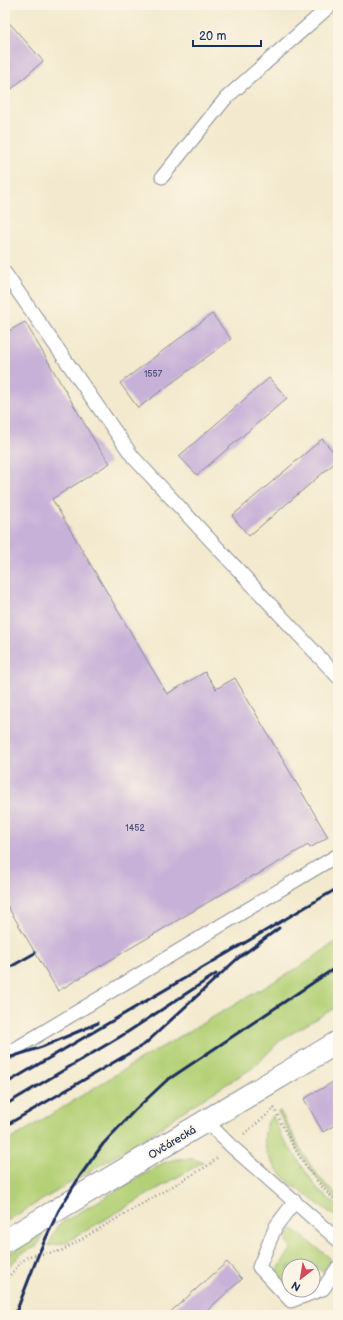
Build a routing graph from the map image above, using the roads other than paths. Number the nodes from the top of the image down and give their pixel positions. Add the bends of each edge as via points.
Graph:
1 (331, 5) edge
2 (162, 177) dead end
3 (5, 273) edge
4 (338, 677) edge
5 (338, 856) edge
6 (338, 1042) edge
7 (5, 1055) edge
8 (206, 1121) junction
9 (294, 1201) junction
10 (338, 1240) edge
11 (5, 1241) edge
12 (338, 1267) edge

1 - 2 lane via 226,98
3 - 4 lane via 133,457
5 - 7 lane
6 - 8 main road, Ovčárecká
8 - 9 lane via 230,1146
8 - 11 main road, Ovčárecká
9 - 10 lane
9 - 12 lane via 276,1226 259,1267 291,1301 323,1289

